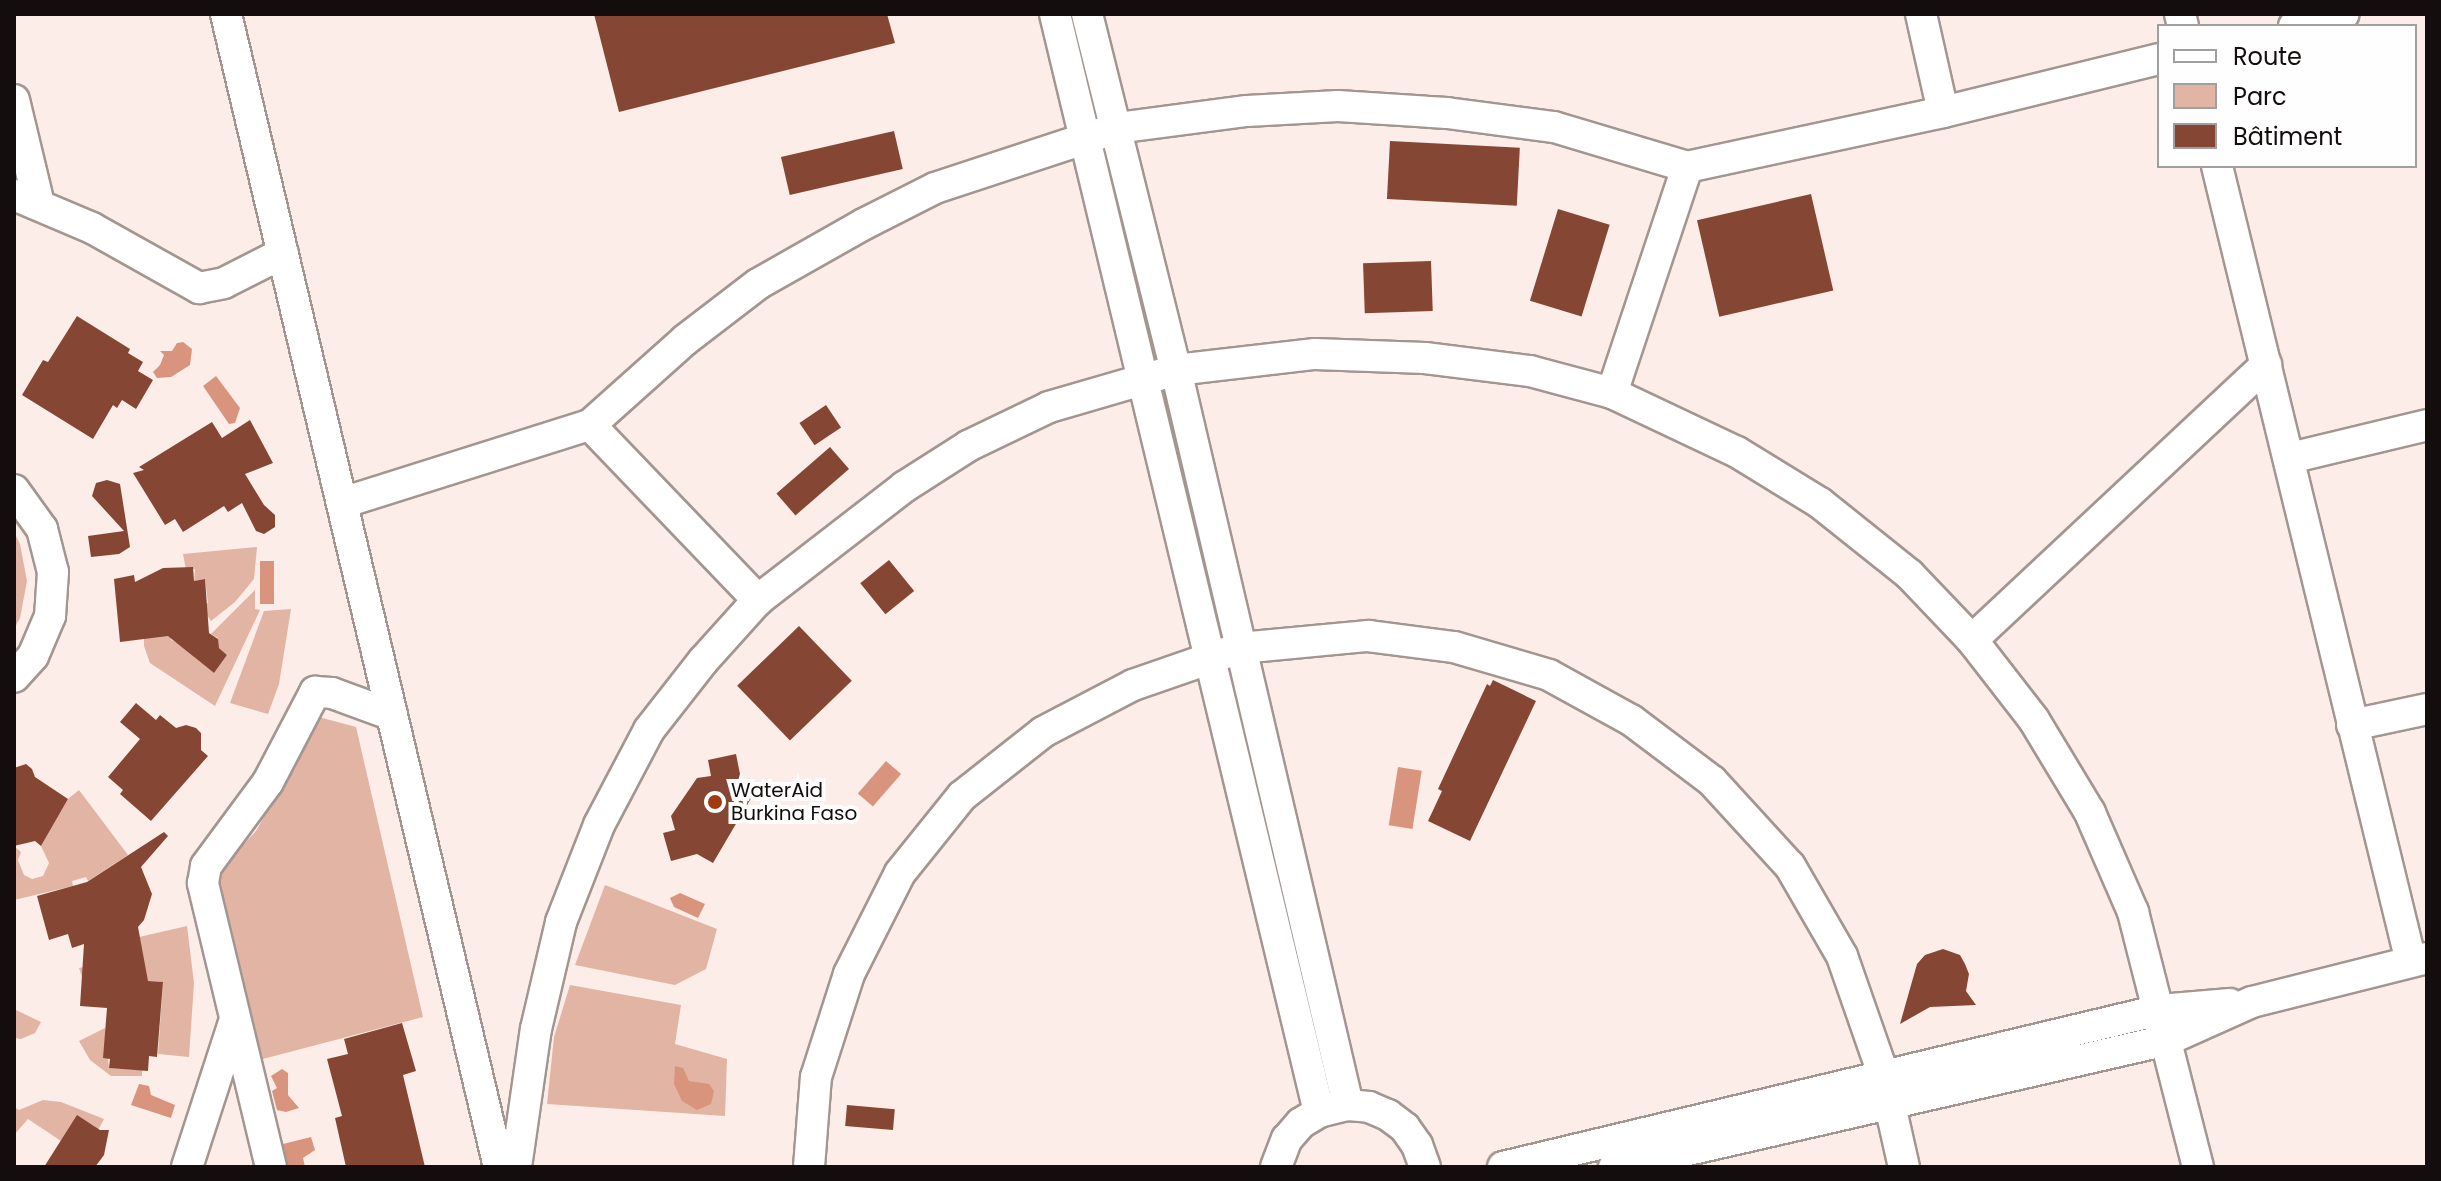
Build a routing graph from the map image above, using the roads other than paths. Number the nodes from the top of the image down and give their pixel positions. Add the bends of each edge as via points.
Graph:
1 (226, 14) edge
2 (1055, 14) edge
3 (1087, 14) edge
4 (1921, 14) edge
5 (2344, 14) edge
6 (2302, 24) edge
7 (2157, 59) edge
8 (14, 100) edge
9 (1943, 112) junction
10 (1117, 128) junction
11 (1084, 138) junction
12 (1687, 167) junction
13 (2217, 168) edge
14 (27, 200) edge
15 (283, 253) junction
16 (2266, 365) junction
17 (1176, 370) junction
18 (1142, 377) junction
19 (1612, 393) junction
20 (590, 425) junction
21 (2427, 425) edge
22 (2290, 458) junction
23 (14, 490) edge
24 (342, 503) junction
25 (758, 600) junction
26 (1972, 640) junction
27 (1240, 648) junction
28 (1209, 656) junction
29 (14, 677) edge
30 (2427, 709) edge
31 (392, 715) junction
32 (2352, 725) junction
33 (2419, 960) edge
34 (2252, 1002) junction
35 (2160, 1010) junction
36 (235, 1020) junction
37 (2167, 1040) junction
38 (1883, 1074) junction
39 (1890, 1105) junction
40 (1334, 1109) junction
41 (1428, 1166) edge
42 (187, 1167) edge
43 (271, 1167) edge
44 (499, 1167) edge
45 (516, 1167) edge
46 (809, 1167) edge
47 (1276, 1167) edge
48 (1503, 1167) edge
49 (1614, 1167) edge
50 (1904, 1167) edge
51 (2198, 1167) edge

1 - 15 street
2 - 11 street
3 - 10 street
4 - 9 street
5 - 6 street
7 - 9 street
8 - 14 street
9 - 12 street
10 - 11 street
10 - 12 street via 1247,111 1338,106 1447,113 1554,127
10 - 17 street
11 - 18 street
11 - 20 street via 935,188 758,284 685,340
12 - 19 street
13 - 16 street
14 - 15 street via 92,228 199,288 224,283
15 - 24 street
16 - 22 street
16 - 26 street
17 - 18 street
17 - 19 street via 1315,354 1425,358 1530,371
17 - 27 street
18 - 25 street via 1049,407 968,446 904,487
18 - 28 street
19 - 26 street via 1737,452 1820,503 1909,574
20 - 24 street
20 - 25 street
21 - 22 street
22 - 32 street
23 - 29 street via 42,529 53,572 50,616 33,656
24 - 31 street
25 - 45 street via 649,730 599,825 561,922 536,1029
26 - 35 street via 2034,720 2090,813 2133,912
27 - 28 street
27 - 38 street via 1368,636 1454,647 1549,675 1631,720 1712,781 1790,866 1842,956
27 - 40 street
28 - 40 street
28 - 46 street via 1133,685 1043,732 962,796 900,873 849,974 816,1077
30 - 32 street
31 - 36 street via 315,692 268,782 210,857 203,883
31 - 44 street
32 - 33 street
33 - 34 street
34 - 35 street
34 - 37 street
35 - 37 street
35 - 38 street
36 - 42 street
36 - 43 street
37 - 39 street
37 - 51 street
38 - 39 street
38 - 48 street
39 - 49 street
39 - 50 street
40 - 41 street via 1369,1107 1388,1115 1405,1128
40 - 47 street via 1301,1123 1287,1139

